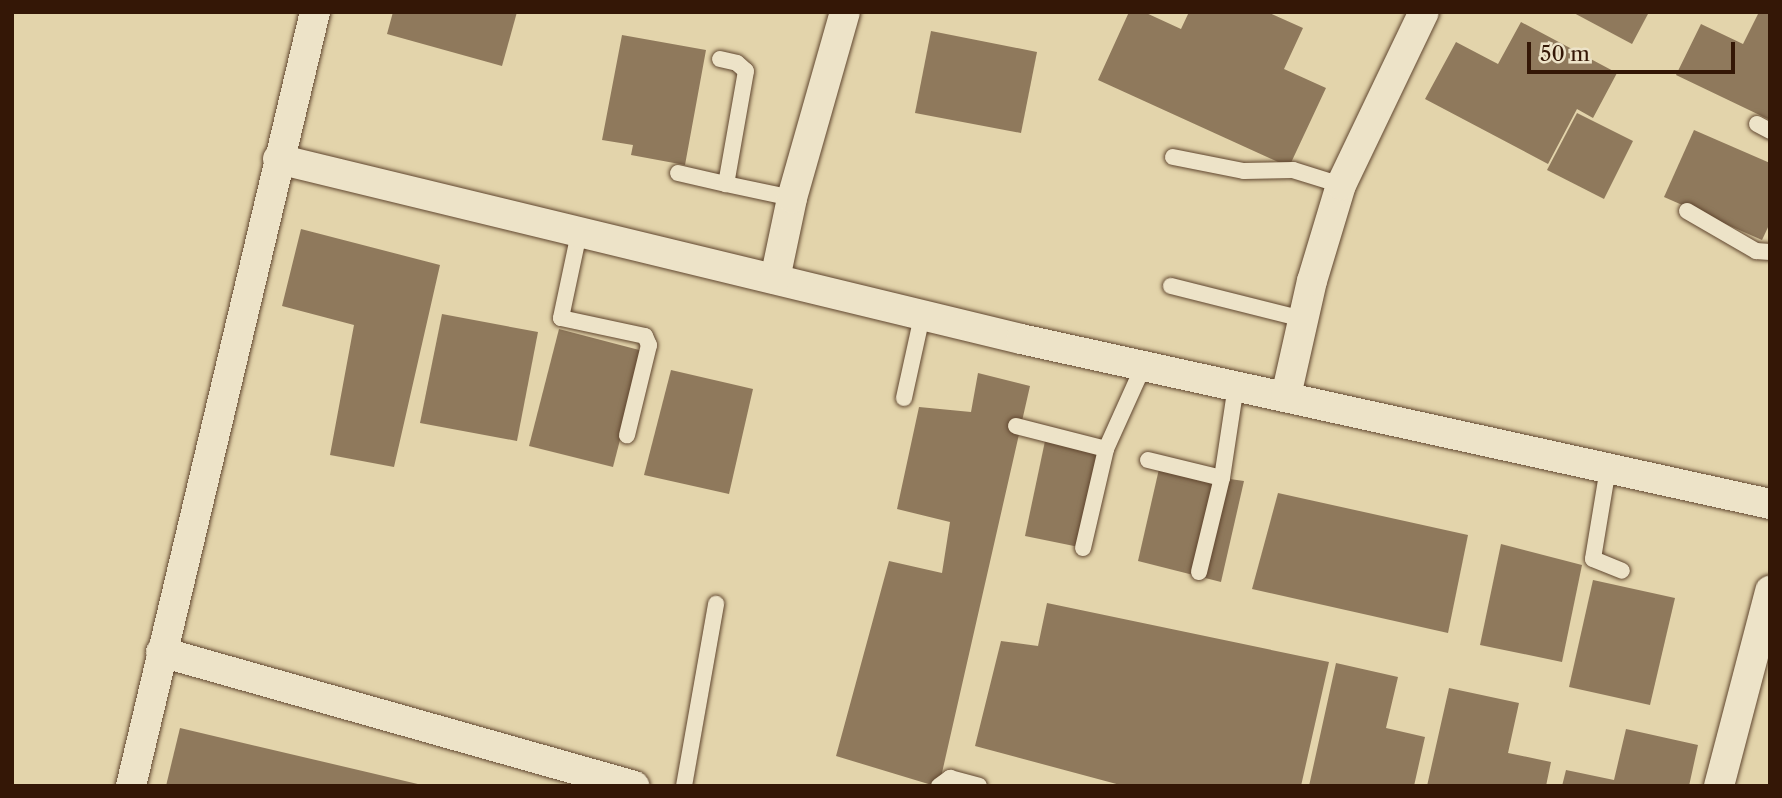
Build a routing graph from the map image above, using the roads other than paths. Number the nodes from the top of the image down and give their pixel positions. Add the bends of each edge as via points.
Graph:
1 (315, 12) edge
2 (845, 12) edge
3 (1424, 12) edge
4 (720, 59) dead end
5 (1173, 157) dead end
6 (278, 159) junction
7 (678, 173) dead end
8 (726, 184) junction
9 (1341, 185) junction
10 (792, 198) junction
11 (1686, 211) dead end
12 (579, 233) junction
13 (1770, 252) edge
14 (775, 279) junction
15 (1171, 286) dead end
16 (922, 316) junction
17 (1302, 319) junction
18 (1144, 365) junction
19 (1236, 385) junction
20 (1286, 396) junction
21 (904, 398) dead end
22 (1016, 426) dead end
23 (627, 435) dead end
24 (1106, 449) junction
25 (1148, 460) dead end
26 (1608, 468) junction
27 (1222, 478) junction
28 (1770, 504) edge
29 (1083, 548) dead end
30 (1622, 571) dead end
31 (1199, 572) dead end
32 (1770, 591) edge
33 (716, 604) dead end
34 (161, 652) junction
35 (131, 786) edge
36 (634, 786) edge
37 (684, 786) edge
38 (939, 786) edge
39 (979, 786) edge
40 (1719, 786) edge

1 - 6 street
2 - 10 street
3 - 9 street
4 - 8 lane via 746,71
5 - 9 lane via 1244,171 1293,170
6 - 12 street
6 - 34 street
7 - 8 lane
8 - 10 lane
9 - 17 street
10 - 14 street
11 - 13 lane via 1756,251
12 - 14 street
12 - 23 lane via 561,318 645,336 649,345
14 - 16 street
15 - 17 lane
16 - 18 street
16 - 21 lane
17 - 20 street
18 - 19 street
18 - 24 lane
19 - 20 street
19 - 27 lane
20 - 26 street
22 - 24 lane
24 - 29 lane
25 - 27 lane
26 - 28 street
26 - 30 lane via 1593,559
27 - 31 lane
32 - 40 street
33 - 37 lane
34 - 35 street
34 - 36 street
38 - 39 lane via 944,779 954,778

